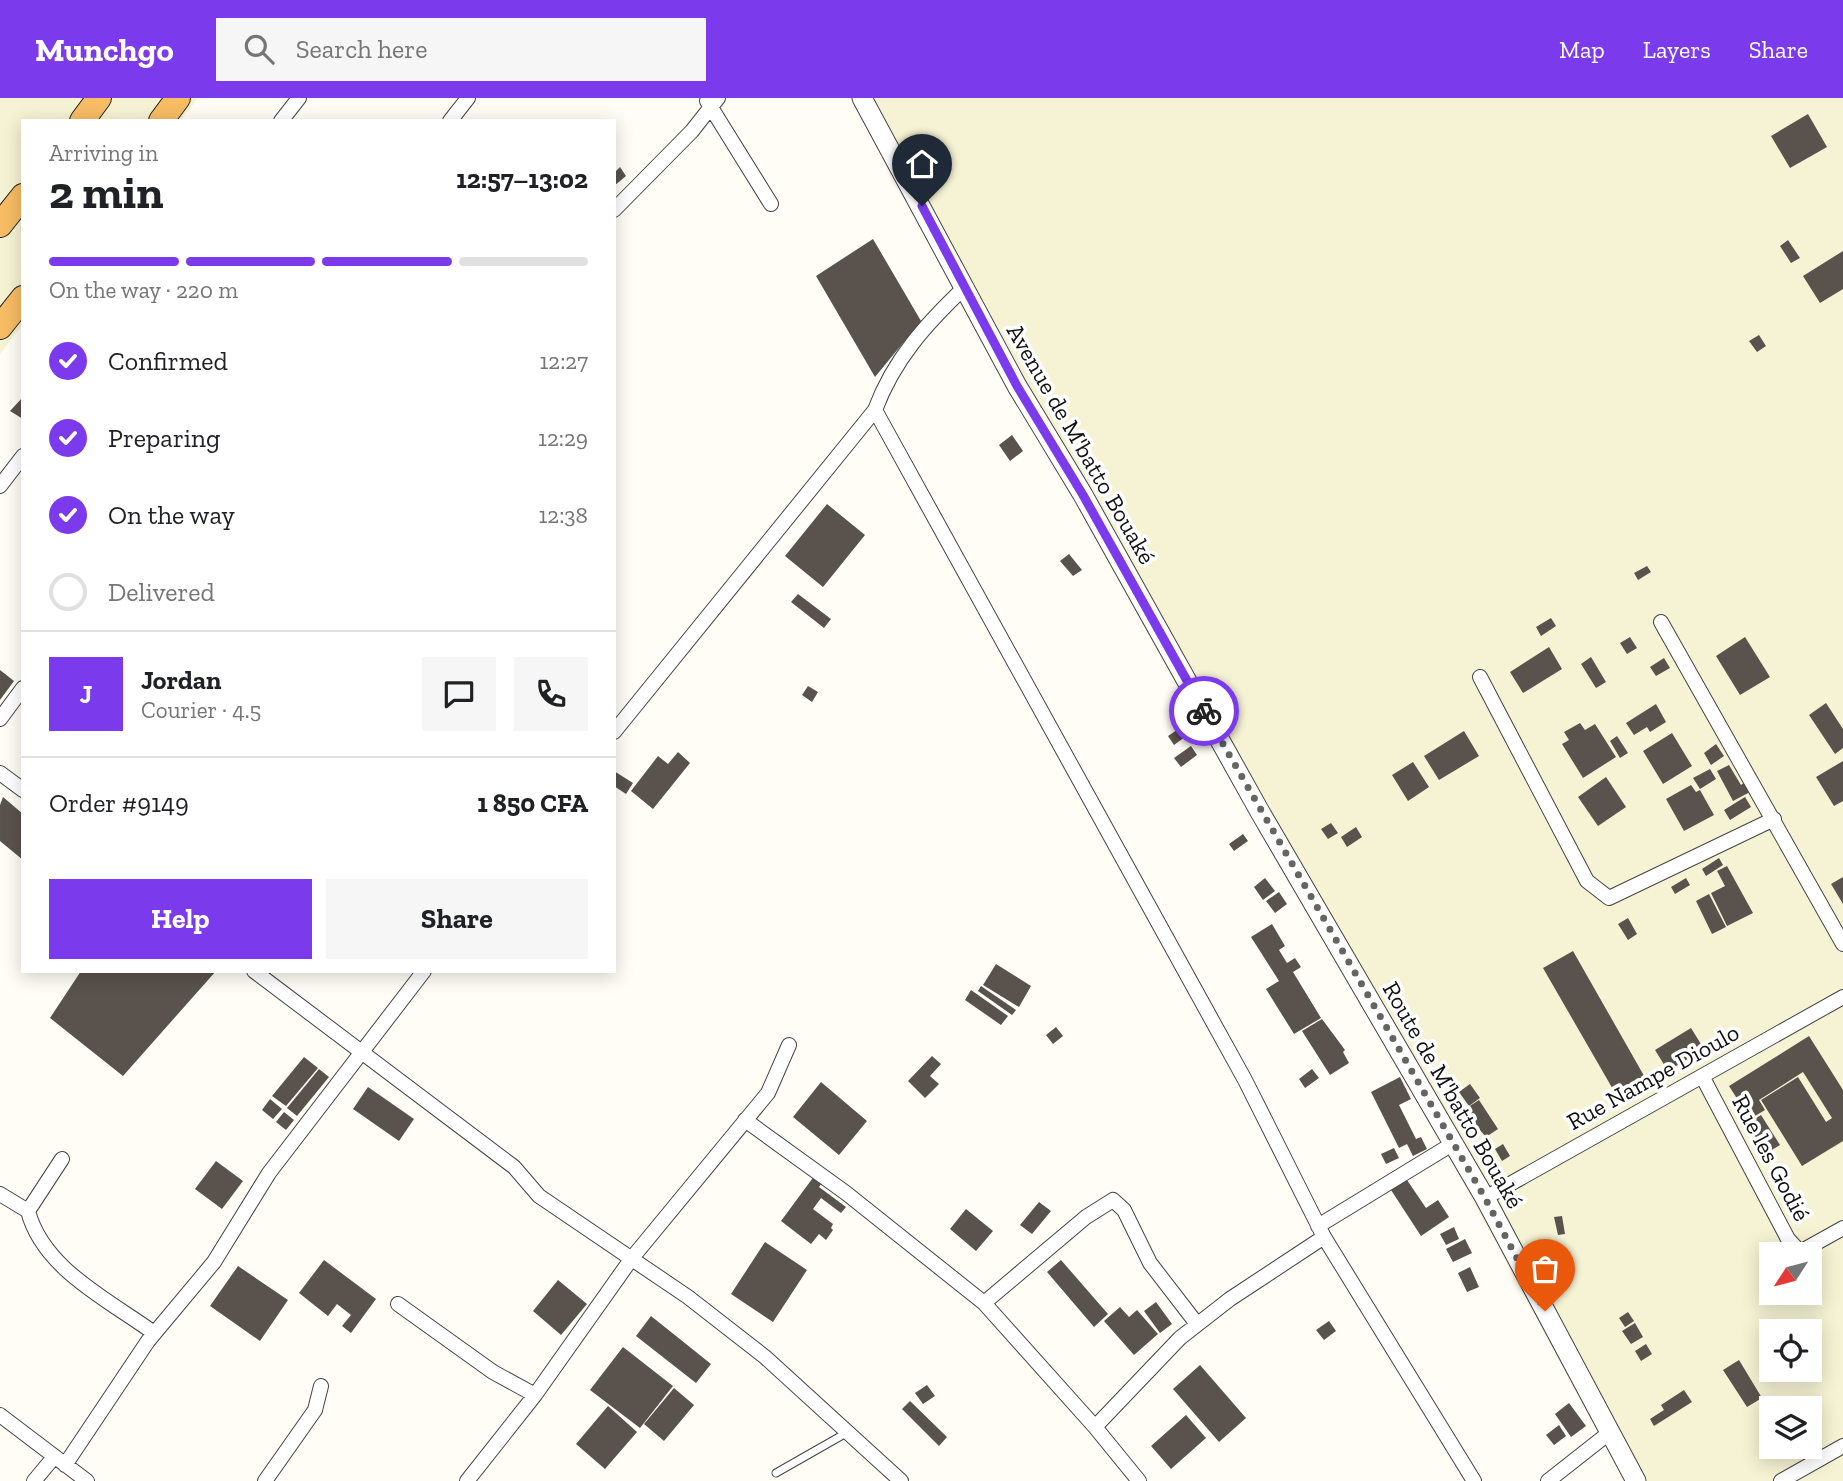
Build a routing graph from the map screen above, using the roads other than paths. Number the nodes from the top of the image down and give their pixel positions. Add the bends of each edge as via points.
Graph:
1 (99, 98) edge
2 (178, 98) edge
3 (299, 98) edge
4 (468, 98) edge
5 (862, 98) edge
6 (711, 101) edge
7 (83, 119) edge
8 (162, 119) edge
9 (283, 119) edge
10 (452, 119) edge
11 (21, 199) edge
12 (771, 204) dead end
13 (616, 208) edge
14 (0, 225) edge
15 (965, 287) junction
16 (21, 301) edge
17 (0, 327) edge
18 (876, 410) junction
19 (21, 459) edge
20 (0, 486) edge
21 (1661, 622) dead end
22 (1480, 677) dead end
23 (21, 691) edge
24 (0, 719) edge
25 (616, 730) edge
26 (0, 773) edge
27 (21, 789) edge
28 (1261, 812) joint
29 (1774, 820) junction
30 (1843, 944) edge
31 (257, 973) edge
32 (422, 973) edge
33 (1843, 997) edge
34 (789, 1045) dead end
35 (361, 1051) junction
36 (1702, 1076) junction
37 (745, 1120) junction
38 (1454, 1143) junction
39 (62, 1158) dead end
40 (0, 1194) edge
41 (1485, 1198) junction
42 (28, 1210) junction
43 (1843, 1228) edge
44 (1321, 1231) junction
45 (632, 1258) junction
46 (984, 1303) junction
47 (398, 1304) dead end
48 (1197, 1324) junction
49 (155, 1333) junction
50 (321, 1386) dead end
51 (535, 1395) junction
52 (0, 1415) edge
53 (1095, 1427) junction
54 (849, 1432) junction
55 (1609, 1433) junction
56 (1843, 1446) edge
57 (60, 1461) junction
58 (776, 1473) dead end
59 (34, 1481) edge
60 (88, 1481) edge
61 (265, 1481) edge
62 (467, 1481) edge
63 (901, 1481) edge
64 (1139, 1481) edge
65 (1474, 1481) edge
66 (1549, 1481) edge
67 (1636, 1481) edge
68 (1781, 1481) edge

1 - 7 highway
2 - 8 highway
3 - 9 street
4 - 10 street
5 - 15 street, Avenue de M'batto Bouaké
6 - 12 street
6 - 13 street via 692,131
11 - 14 highway
15 - 18 street via 923,327 887,381
15 - 28 street, Avenue de M'batto Bouaké
16 - 17 highway
18 - 25 street
18 - 44 street via 1239,1068
19 - 20 street
21 - 29 street
22 - 29 street via 1587,881 1609,898
23 - 24 street
26 - 27 street
28 - 38 street, Route de M'batto Bouaké
29 - 30 street
31 - 35 street
32 - 35 street
33 - 36 street, Rue Nampe Dioulo
34 - 37 street via 768,1093
35 - 45 street via 514,1167 539,1196
35 - 49 street via 269,1173 214,1262
36 - 41 street, Rue Nampe Dioulo
36 - 43 street, Rue les Godié via 1788,1239 1800,1252
37 - 45 street
37 - 46 street
38 - 41 street, Route de M'batto Bouaké
38 - 44 street
39 - 42 street
40 - 42 street
41 - 55 street, Route de M'batto Bouaké
42 - 49 street via 55,1262
44 - 48 street
44 - 65 street
45 - 51 street
45 - 54 street via 765,1357
46 - 48 street via 1086,1217 1113,1200 1124,1210 1150,1263
46 - 53 street
47 - 51 street via 493,1372
48 - 53 street
49 - 57 street
50 - 61 street via 315,1410
51 - 62 street
52 - 57 street
53 - 64 street
54 - 58 lane
54 - 63 street
55 - 66 street
55 - 67 street, Route de M'batto Bouaké
56 - 68 street
57 - 59 street
57 - 60 street

